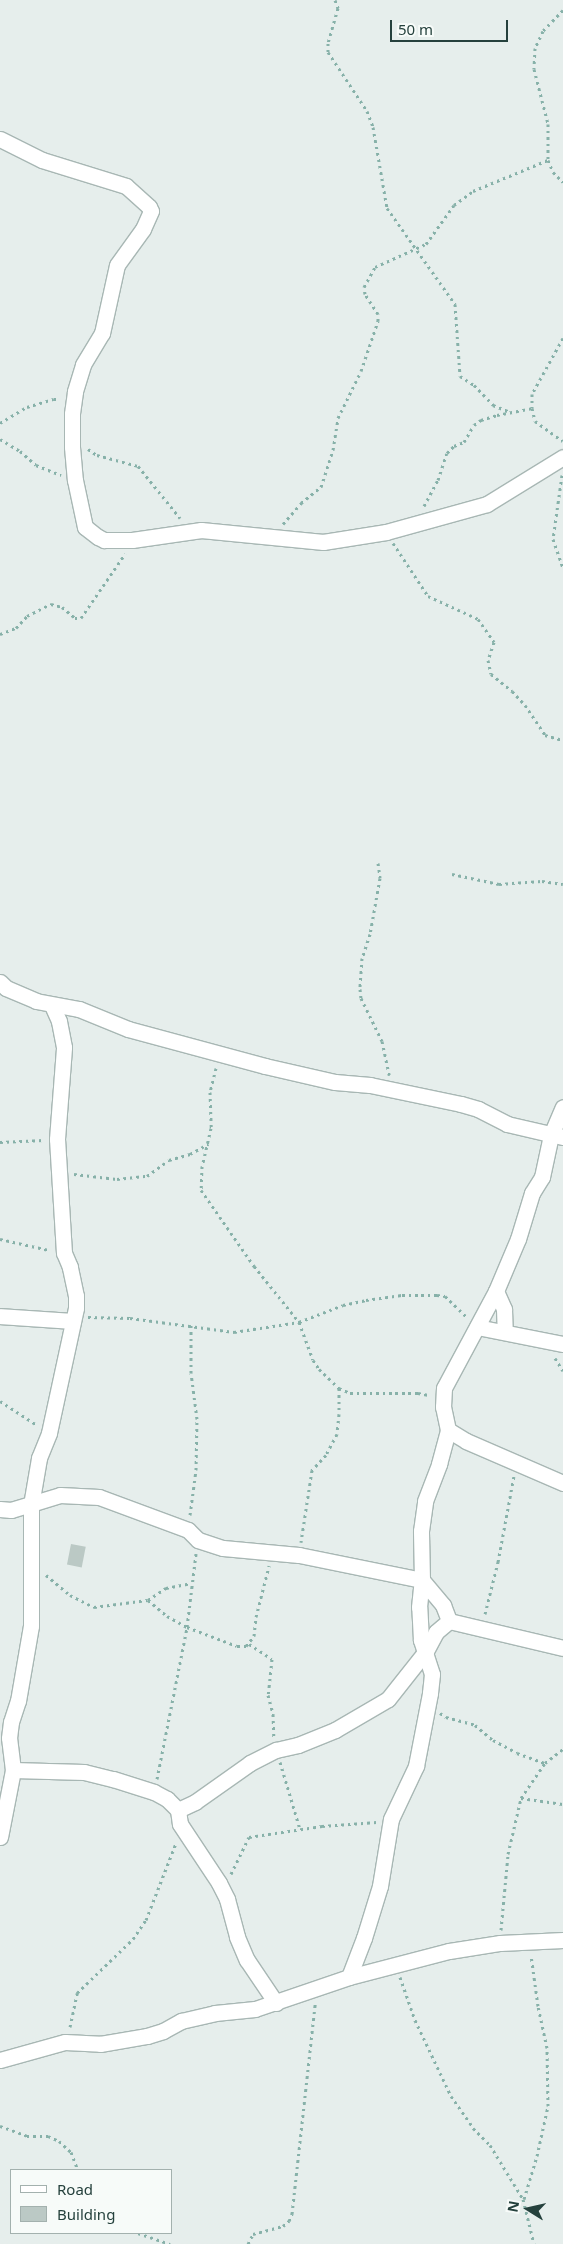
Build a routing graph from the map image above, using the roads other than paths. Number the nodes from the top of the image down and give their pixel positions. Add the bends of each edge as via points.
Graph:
1 (0, 139) edge
2 (563, 457) edge
3 (0, 982) edge
4 (52, 1005) junction
5 (563, 1107) edge
6 (557, 1136) edge
7 (496, 1291) junction
8 (0, 1316) edge
9 (73, 1321) junction
10 (478, 1327) junction
11 (505, 1332) junction
12 (563, 1344) edge
13 (448, 1430) junction
14 (563, 1483) edge
15 (31, 1505) junction
16 (0, 1509) edge
17 (422, 1580) junction
18 (449, 1622) junction
19 (563, 1648) edge
20 (426, 1651) junction
21 (13, 1770) junction
22 (179, 1817) junction
23 (0, 1837) edge
24 (563, 1940) edge
25 (349, 1977) junction
26 (276, 2003) junction
27 (0, 2060) edge

1 - 2 street via 42,160 126,186 150,211 143,229 117,265 102,333 78,378 72,439 75,480 85,527 91,533 104,540 132,540 196,531 323,542 386,532 486,504
3 - 4 street via 20,995
4 - 6 street via 79,1009 128,1029 335,1082 390,1089 468,1106 507,1124
4 - 9 street via 60,1021 64,1047 57,1139 64,1253 76,1296
5 - 6 street
6 - 7 street
7 - 10 street
7 - 11 street via 504,1309
8 - 9 street
9 - 15 street
10 - 11 street
10 - 13 street via 444,1388 442,1397
11 - 12 street
13 - 14 street
13 - 17 street via 422,1515
15 - 16 street
15 - 17 street via 60,1495 99,1497 223,1548 298,1555
15 - 21 street via 32,1626 9,1738
17 - 18 street via 443,1605
17 - 20 street via 419,1607 421,1640
18 - 19 street
18 - 20 street via 436,1632
20 - 22 street via 383,1703 335,1730 276,1750 250,1763
20 - 25 street via 432,1674 416,1766 390,1823 380,1886
21 - 22 street via 84,1772 113,1779 167,1799
21 - 23 street
22 - 26 street via 219,1883 227,1899 237,1937
24 - 25 street via 500,1943 449,1951
25 - 26 street
26 - 27 street via 255,2009 216,2012 130,2040 100,2044 65,2042

